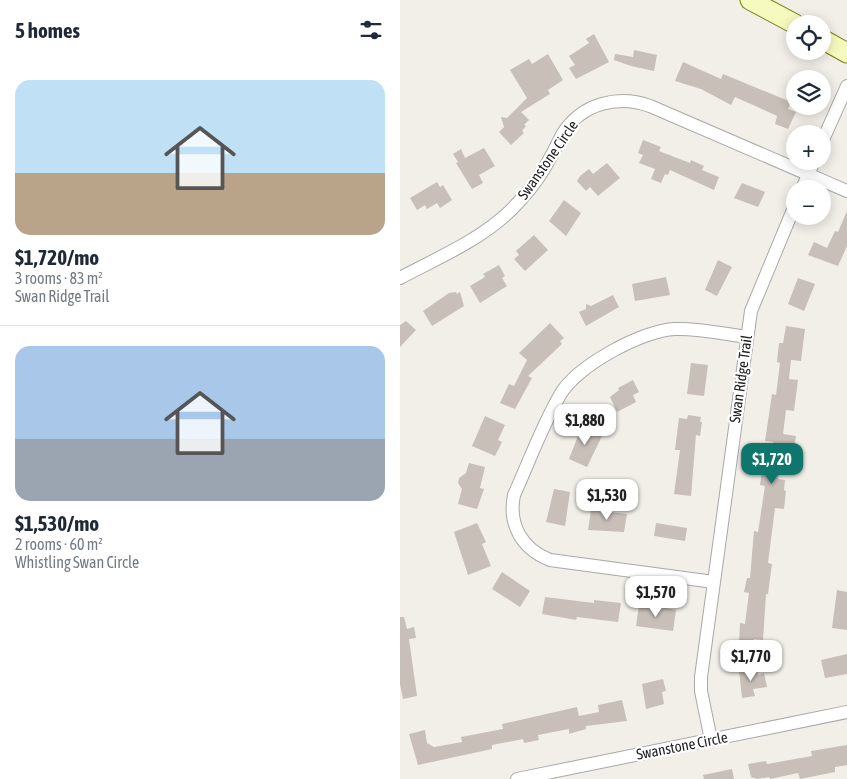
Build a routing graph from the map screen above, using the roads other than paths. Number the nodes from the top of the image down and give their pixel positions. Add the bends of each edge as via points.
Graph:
1 (750, 0) edge
2 (786, 19) edge
3 (831, 44) edge
4 (847, 53) edge
5 (847, 86) edge
6 (830, 125) edge
7 (810, 170) edge
8 (808, 174) junction
9 (806, 180) edge
10 (847, 191) edge
11 (786, 225) edge
12 (400, 278) edge
13 (747, 337) junction
14 (714, 582) junction
15 (847, 712) edge
16 (711, 740) junction
17 (517, 779) edge

1 - 2 main road
3 - 4 main road
5 - 6 street
7 - 8 street
8 - 9 street
8 - 10 street, Swanstone Circle
8 - 12 street, Swanstone Circle via 650,106 629,100 607,102 573,121 530,188 489,230
11 - 13 street, Swan Ridge Trail via 755,298
13 - 14 street, Swan Ridge Trail
13 - 14 street via 690,330 661,331 647,335 578,372 560,394 512,505 518,534 531,550 550,560
14 - 16 street, Swan Ridge Trail via 702,677
15 - 16 street, Swanstone Circle
16 - 17 street, Swanstone Circle

